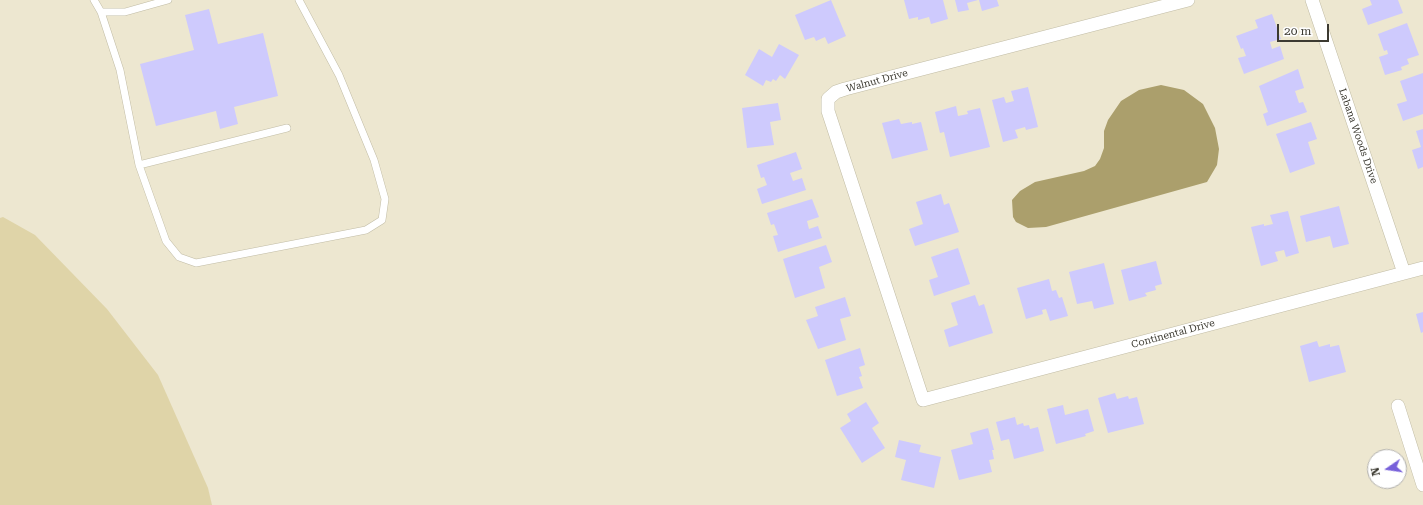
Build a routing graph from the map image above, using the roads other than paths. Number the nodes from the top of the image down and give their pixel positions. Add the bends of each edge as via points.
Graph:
1 (94, 0) edge
2 (168, 0) edge
3 (299, 0) edge
4 (1188, 0) edge
5 (1312, 0) edge
6 (101, 12) junction
7 (287, 128) dead end
8 (140, 165) junction
9 (1423, 268) edge
10 (1404, 273) junction
11 (923, 400) joint
12 (1398, 406) dead end
13 (1423, 485) edge

1 - 6 lane
2 - 6 lane via 125,12
3 - 8 lane via 339,75 374,160 384,199 382,220 366,230 196,263 179,256 166,240
4 - 11 street, Walnut Drive via 836,92 828,99 828,112
5 - 10 street, Labana Woods Drive
6 - 8 lane via 120,70
7 - 8 lane
9 - 10 street, Continental Drive
10 - 11 street, Continental Drive
12 - 13 street

